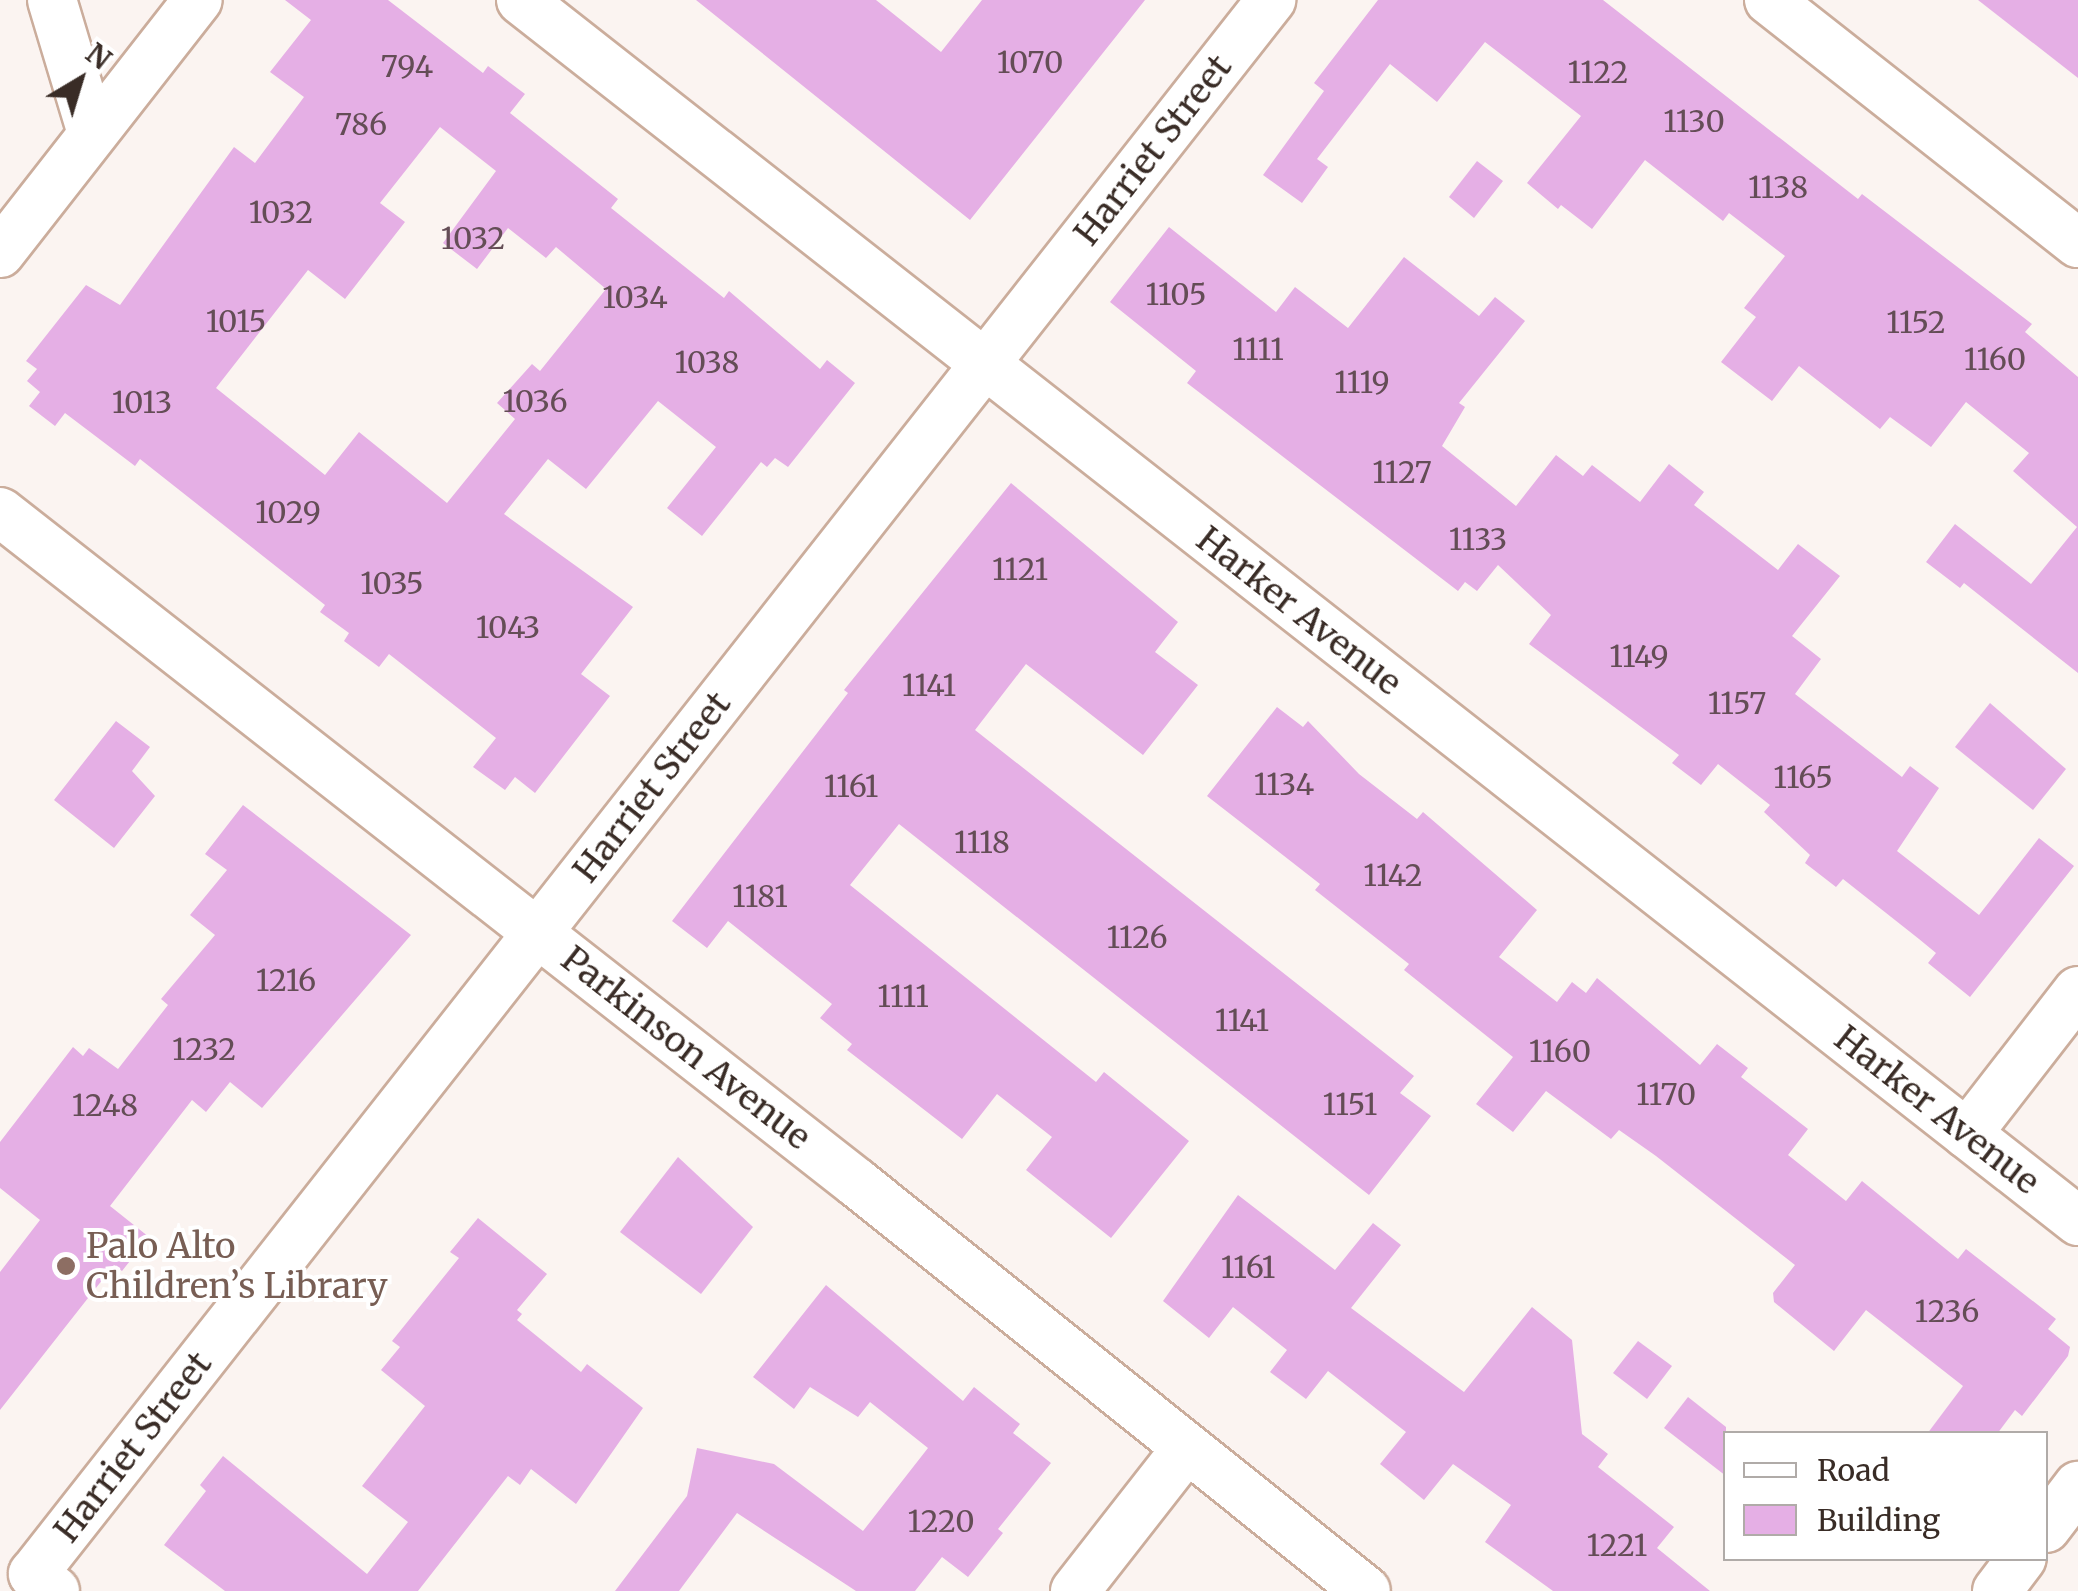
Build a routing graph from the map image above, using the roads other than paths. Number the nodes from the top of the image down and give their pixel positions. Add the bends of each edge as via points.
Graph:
1 (52, 0) edge
2 (198, 0) edge
3 (521, 0) edge
4 (1271, 0) edge
5 (1769, 0) edge
6 (92, 133) junction
7 (2078, 243) edge
8 (0, 253) edge
9 (984, 364) junction
10 (0, 512) edge
11 (538, 933) junction
12 (2078, 991) edge
13 (1967, 1134) junction
14 (2078, 1221) edge
15 (1186, 1449) junction
16 (2078, 1486) edge
17 (2048, 1525) edge
18 (2020, 1561) edge
19 (44, 1582) edge
20 (1075, 1591) edge
21 (1366, 1591) edge
22 (1997, 1591) edge

1 - 6 street
2 - 6 street
3 - 9 street, Harker Avenue
4 - 9 street, Harriet Street
5 - 7 street
6 - 8 street
9 - 11 street, Harriet Street
9 - 13 street, Harker Avenue
10 - 11 street, Parkinson Avenue
11 - 15 street, Parkinson Avenue
11 - 19 street, Harriet Street
12 - 13 street
13 - 14 street, Harker Avenue
15 - 20 street
15 - 21 street, Parkinson Avenue
16 - 17 street
18 - 22 street

